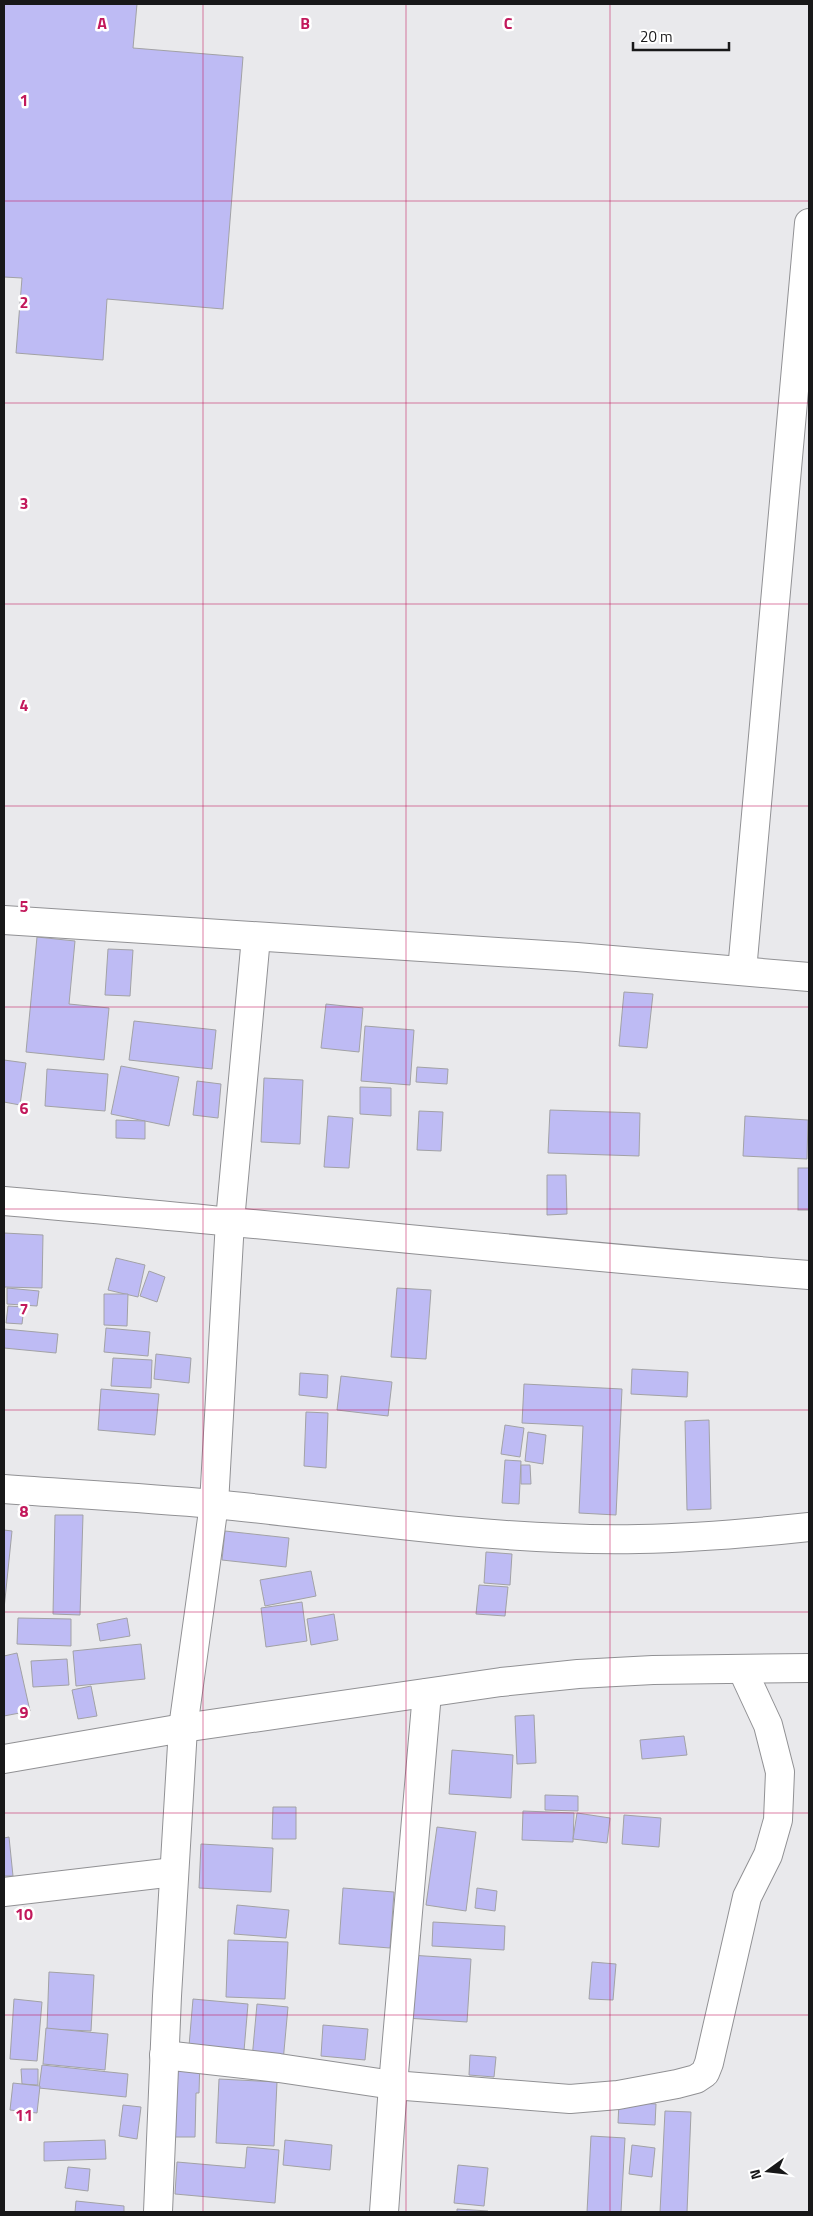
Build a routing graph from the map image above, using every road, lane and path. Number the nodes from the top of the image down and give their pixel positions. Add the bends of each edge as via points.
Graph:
1 (809, 223) edge
2 (4, 920) edge
3 (256, 936) junction
4 (742, 971) junction
5 (809, 977) edge
6 (4, 1201) edge
7 (230, 1220) junction
8 (809, 1275) edge
9 (4, 1489) edge
10 (214, 1504) junction
11 (809, 1526) edge
12 (809, 1668) edge
13 (742, 1669) junction
14 (428, 1693) junction
15 (183, 1728) junction
16 (4, 1760) edge
17 (174, 1872) junction
18 (4, 1892) edge
19 (164, 2055) junction
20 (393, 2085) junction
21 (158, 2212) edge
22 (384, 2212) edge

1 - 4 street
2 - 3 street
3 - 4 street
3 - 7 street
4 - 5 street
6 - 7 street
7 - 8 street via 418,1241
7 - 10 street
9 - 10 street
10 - 11 street via 368,1522 535,1536 638,1539
10 - 15 street
12 - 13 street
13 - 14 street via 578,1674
13 - 20 street via 768,1725 780,1772 778,1820 768,1855 747,1897 705,2073 677,2084 618,2095 570,2099
14 - 15 street
14 - 20 street
15 - 16 street
15 - 17 street
17 - 18 street
17 - 19 street
19 - 20 street
19 - 21 street
20 - 22 street

